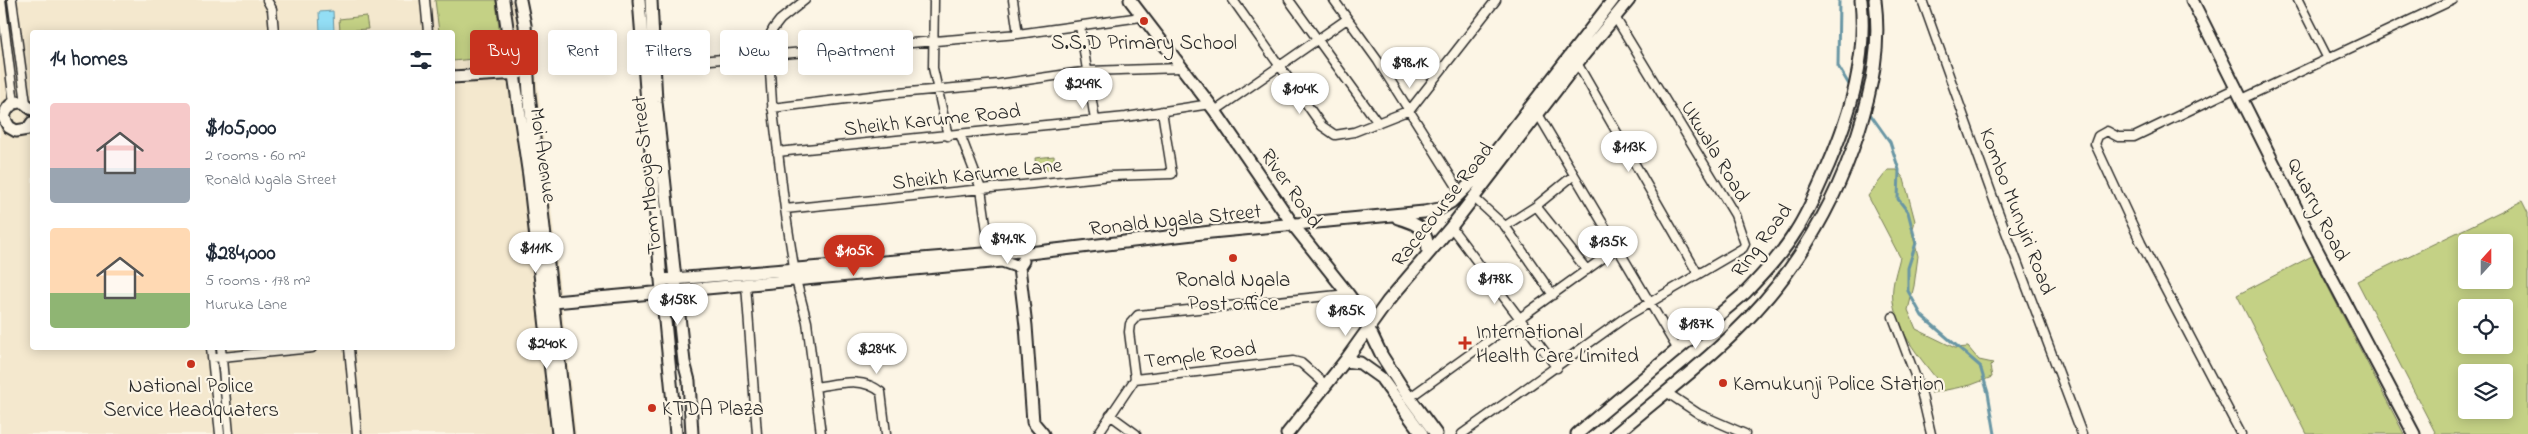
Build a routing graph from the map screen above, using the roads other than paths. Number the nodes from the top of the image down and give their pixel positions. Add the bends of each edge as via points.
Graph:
1 (2, 0) edge
2 (12, 0) edge
3 (267, 0) edge
4 (275, 0) edge
5 (425, 0) edge
6 (503, 0) edge
7 (520, 0) edge
8 (639, 0) edge
9 (651, 0) edge
10 (805, 0) edge
11 (934, 0) edge
12 (1013, 0) edge
13 (1130, 0) edge
14 (1233, 0) edge
15 (1289, 0) edge
16 (1334, 0) edge
17 (1495, 0) edge
18 (1612, 0) edge
19 (1629, 0) edge
20 (1861, 0) edge
21 (1875, 0) edge
22 (1922, 0) edge
23 (2192, 0) edge
24 (2298, 0) edge
25 (2453, 0) edge
26 (272, 9) junction
27 (1141, 16) junction
28 (1614, 17) junction
29 (1347, 19) junction
30 (1080, 26) junction
31 (274, 30) edge
32 (428, 30) edge
33 (507, 30) edge
34 (525, 30) edge
35 (644, 30) edge
36 (650, 30) edge
37 (772, 30) edge
38 (1018, 34) junction
39 (1316, 39) junction
40 (932, 40) junction
41 (788, 53) edge
42 (2328, 58) junction
43 (1577, 63) junction
44 (1279, 65) junction
45 (1181, 68) junction
46 (1089, 71) junction
47 (483, 75) edge
48 (514, 75) edge
49 (528, 75) edge
50 (649, 75) edge
51 (650, 75) edge
52 (770, 75) edge
53 (455, 76) edge
54 (2236, 88) junction
55 (937, 89) junction
56 (2242, 99) junction
57 (24, 105) edge
58 (1212, 107) junction
59 (772, 108) junction
60 (1410, 110) junction
61 (1162, 111) junction
62 (1538, 114) junction
63 (3, 119) edge
64 (1095, 120) junction
65 (1378, 123) junction
66 (30, 126) edge
67 (960, 134) junction
68 (948, 136) junction
69 (778, 152) junction
70 (1574, 175) junction
71 (982, 189) junction
72 (667, 193) junction
73 (1461, 193) junction
74 (654, 195) junction
75 (1474, 197) junction
76 (1536, 206) junction
77 (785, 209) junction
78 (1439, 209) joint
79 (1394, 217) junction
80 (1294, 226) junction
81 (1505, 226) junction
82 (1451, 228) junction
83 (1617, 248) junction
84 (990, 252) junction
85 (1029, 253) junction
86 (1428, 253) junction
87 (1019, 266) junction
88 (1586, 270) junction
89 (1698, 274) junction
90 (795, 275) junction
91 (675, 278) junction
92 (660, 280) junction
93 (746, 285) junction
94 (676, 292) junction
95 (662, 293) junction
96 (1348, 294) junction
97 (1553, 295) junction
98 (1649, 302) junction
99 (548, 303) junction
100 (1893, 317) dead end
101 (1520, 319) junction
102 (1368, 327) junction
103 (211, 350) edge
104 (221, 350) edge
105 (292, 350) edge
106 (350, 350) edge
107 (1678, 350) junction
108 (222, 357) junction
109 (212, 358) junction
110 (1346, 361) junction
111 (1557, 368) junction
112 (1135, 379) junction
113 (1326, 385) junction
114 (815, 387) junction
115 (1666, 392) junction
116 (1408, 398) junction
117 (1110, 416) junction
118 (1729, 431) edge
119 (220, 434) edge
120 (229, 434) edge
121 (357, 434) edge
122 (558, 434) edge
123 (567, 434) edge
124 (676, 434) edge
125 (692, 434) edge
126 (758, 434) edge
127 (821, 434) edge
128 (886, 434) edge
129 (1043, 434) edge
130 (1098, 434) edge
131 (1136, 434) edge
132 (1286, 434) edge
133 (1422, 434) edge
134 (1436, 434) edge
135 (1462, 434) edge
136 (1577, 434) edge
137 (1616, 434) edge
138 (1746, 434) edge
139 (1931, 434) edge
140 (2082, 434) edge
141 (2241, 434) edge
142 (2414, 434) edge

1 - 57 street
2 - 57 street
3 - 26 street
4 - 26 street
5 - 32 street
6 - 33 main road, Moi Avenue
7 - 34 main road, Moi Avenue
8 - 35 main road, Tom Mboya Street
9 - 36 main road, Tom Mboya Street
10 - 37 street
11 - 40 street
12 - 38 street
13 - 27 main road, River Road
14 - 44 street
15 - 39 street
16 - 29 street
17 - 60 street
18 - 73 main road, Racecourse Road
19 - 28 main road, Racecourse Road
20 - 107 main road, Ring Road via 1862,52 1854,94 1817,191 1796,232 1745,293
21 - 115 main road, Ring Road via 1878,21 1876,62 1868,101 1853,149 1815,234 1787,274 1731,336
22 - 140 street, Kombo Munyiri Road
23 - 54 main road, Quarry Road
24 - 42 street
25 - 42 street
26 - 31 street
27 - 30 street
27 - 45 main road, River Road
28 - 43 main road, Racecourse Road
28 - 89 street, Ukwala Road via 1735,215 1744,241 1743,248
29 - 39 street, Sheikh Karume Road
29 - 60 street
30 - 38 street
30 - 46 street
38 - 40 street
39 - 44 street, Sheikh Karume Road
39 - 65 street
40 - 41 street
40 - 55 street
42 - 56 street
43 - 62 main road, Racecourse Road
43 - 89 street
44 - 58 street, Sheikh Karume Road
44 - 65 street via 1330,133 1345,134
45 - 46 street
45 - 58 main road, River Road
46 - 55 street
46 - 64 street
47 - 53 main road
48 - 99 main road, Moi Avenue
49 - 99 main road, Moi Avenue
50 - 74 main road, Tom Mboya Street
51 - 72 main road, Tom Mboya Street
52 - 59 street
54 - 56 main road, Quarry Road
54 - 141 street via 2134,137 2118,137 2107,131 2098,136 2095,144 2141,243
55 - 59 street
55 - 68 street
56 - 142 main road, Quarry Road
57 - 63 main road
58 - 61 street, Sheikh Karume Road
58 - 80 main road, River Road
59 - 69 street
60 - 65 street
60 - 73 street
61 - 64 street, Sheikh Karume Road
61 - 71 street, Sheikh Karume Lane via 1172,174 1111,176
62 - 70 street
62 - 75 main road, Racecourse Road
63 - 66 main road via 11,128 21,131
64 - 67 street, Sheikh Karume Road
67 - 68 street, Sheikh Karume Road
67 - 71 street
68 - 69 street, Sheikh Karume Road
69 - 77 street
70 - 76 street
70 - 83 street
71 - 77 street, Sheikh Karume Lane
71 - 84 street
72 - 74 main road
72 - 91 main road, Tom Mboya Street
73 - 78 main road, Racecourse Road
74 - 92 main road, Tom Mboya Street
75 - 81 street
75 - 82 main road, Racecourse Road
76 - 81 street
76 - 88 street
77 - 90 street
78 - 79 main road, Ronald Ngala Street
79 - 80 main road, Ronald Ngala Street
79 - 86 main road, Ronald Ngala Street via 1419,226 1428,241
80 - 85 main road, Ronald Ngala Street via 1210,232
80 - 96 main road, River Road
81 - 97 street
82 - 86 main road, Racecourse Road
82 - 101 street
83 - 88 street
83 - 98 street
84 - 85 main road, Ronald Ngala Street
84 - 90 main road, Ronald Ngala Street
85 - 87 main road
86 - 102 main road, Racecourse Road
87 - 90 main road, Ronald Ngala Street via 1002,261
87 - 129 main road via 1033,422
88 - 97 street
89 - 98 street, Ukwala Road
90 - 91 main road, Ronald Ngala Street
90 - 93 main road, Ronald Ngala Street
90 - 114 street via 807,322
91 - 92 main road, Ronald Ngala Street
91 - 94 main road, Tom Mboya Street
92 - 95 main road, Tom Mboya Street
93 - 94 main road, Ronald Ngala Street
93 - 126 street
94 - 95 main road, Ronald Ngala Street
94 - 125 main road, Tom Mboya Street via 684,362 690,381
95 - 99 main road, Ronald Ngala Street
95 - 124 main road, Tom Mboya Street
96 - 102 main road, River Road
96 - 112 street via 1146,314 1133,319 1128,332
97 - 101 street
98 - 107 street
98 - 111 street, Ukwala Road
99 - 122 main road, Moi Avenue
99 - 123 main road, Moi Avenue
100 - 139 street via 1921,391
101 - 111 street
101 - 116 street
102 - 110 main road, Racecourse Road
102 - 116 main road, River Road
103 - 109 street
104 - 108 street
105 - 108 street
106 - 121 street
107 - 136 main road, Ring Road
108 - 109 street
108 - 120 street
109 - 119 street
110 - 113 main road, Racecourse Road
110 - 133 main road via 1360,364 1381,378
111 - 135 street, Ukwala Road
112 - 113 street, Temple Road via 1293,361 1301,363
112 - 117 street, Temple Road
113 - 132 main road, Racecourse Road
114 - 127 street
114 - 128 street via 857,382 872,384 880,392
115 - 118 street
115 - 137 main road, Ring Road
116 - 134 main road, River Road
117 - 130 street, Temple Road
117 - 131 street
118 - 138 street

